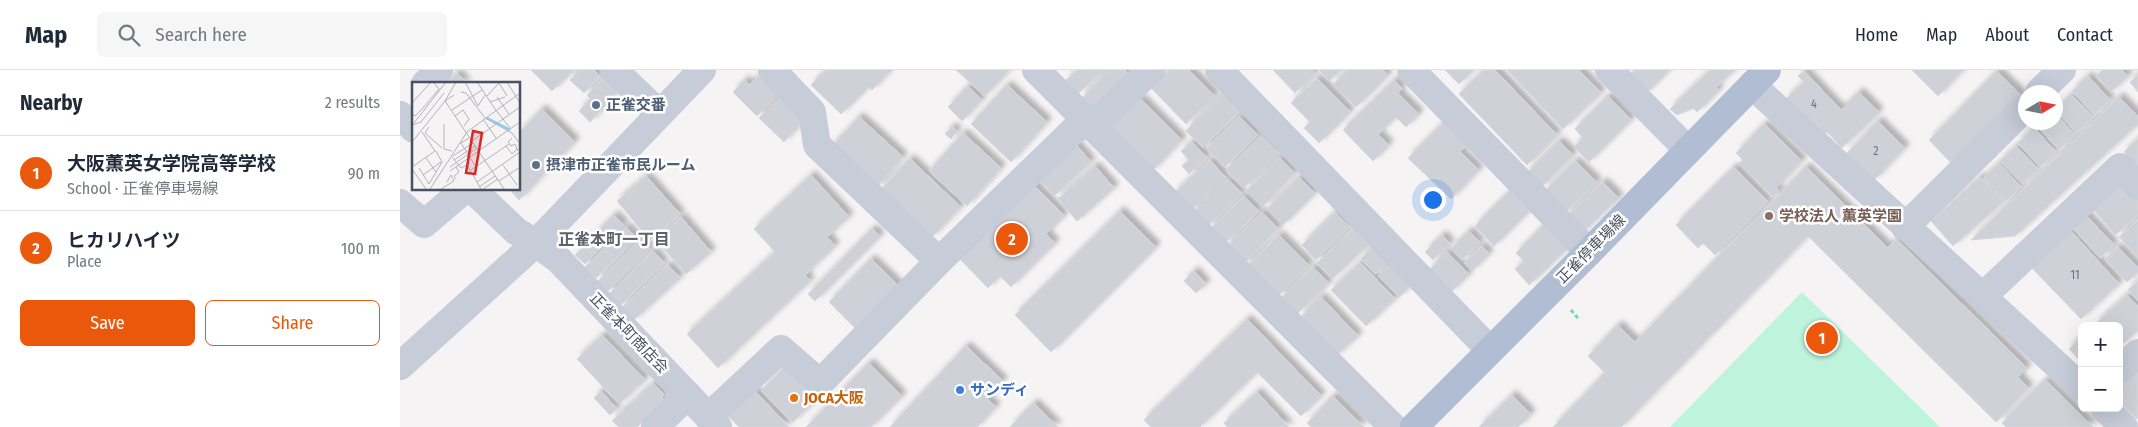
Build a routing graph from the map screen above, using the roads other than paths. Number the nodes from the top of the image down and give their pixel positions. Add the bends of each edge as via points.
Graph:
1 (439, 70) edge
2 (614, 70) edge
3 (702, 70) edge
4 (772, 70) edge
5 (1036, 70) edge
6 (1151, 70) edge
7 (1219, 70) edge
8 (1411, 70) edge
9 (1609, 70) edge
10 (2062, 70) edge
11 (1760, 78) edge
12 (427, 82) edge
13 (2047, 85) edge
14 (412, 96) edge
15 (400, 107) edge
16 (400, 114) edge
17 (660, 114) junction
18 (2018, 114) edge
19 (1089, 122) junction
20 (412, 127) edge
21 (1688, 150) junction
22 (2138, 186) edge
23 (464, 190) edge
24 (473, 190) edge
25 (400, 203) edge
26 (1905, 227) junction
27 (536, 242) junction
28 (1589, 252) junction
29 (939, 261) junction
30 (1982, 297) junction
31 (1490, 350) junction
32 (2138, 353) edge
33 (400, 366) edge
34 (2122, 367) edge
35 (2078, 384) edge
36 (688, 395) junction
37 (2108, 412) edge
38 (713, 422) edge
39 (655, 427) edge
40 (1393, 427) edge
41 (1414, 427) edge
42 (2124, 427) edge

1 - 12 street
2 - 17 street
3 - 17 street
4 - 29 street via 812,112 817,146
5 - 19 street
6 - 19 street via 1103,115
7 - 31 street
8 - 28 street
9 - 21 street
10 - 13 street
11 - 21 main road, 正雀停車場線
11 - 26 street
14 - 15 street
16 - 20 street
17 - 27 street
18 - 26 street
19 - 29 street via 1074,130
19 - 40 street
21 - 28 main road, 正雀停車場線
22 - 30 street via 2120,167
23 - 25 street via 424,224
24 - 27 street, 正雀本町商店会 via 516,231
26 - 30 street
27 - 33 street
27 - 36 street, 正雀本町商店会 via 559,260
28 - 31 main road, 正雀停車場線
29 - 38 street via 820,383 781,349
30 - 35 street
31 - 41 main road, 正雀停車場線
32 - 34 street
36 - 38 street, 正雀本町商店会
36 - 39 street
37 - 42 street

